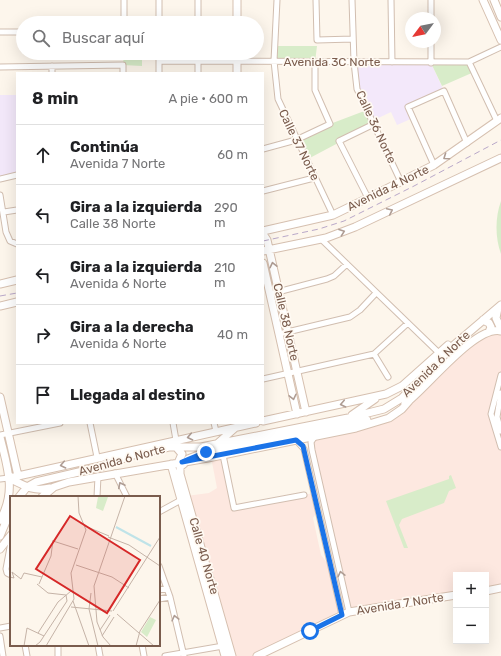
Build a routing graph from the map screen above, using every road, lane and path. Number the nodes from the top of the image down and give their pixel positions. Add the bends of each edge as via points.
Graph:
1 (124, 0) edge
2 (159, 0) edge
3 (198, 0) edge
4 (237, 0) edge
5 (277, 0) edge
6 (316, 0) edge
7 (352, 0) edge
8 (391, 0) edge
9 (431, 0) edge
10 (483, 0) edge
11 (495, 2) edge
12 (431, 12) edge
13 (124, 16) edge
14 (159, 16) edge
15 (198, 16) edge
16 (237, 16) edge
17 (501, 17) edge
18 (0, 32) edge
19 (16, 32) edge
20 (353, 39) junction
21 (501, 40) edge
22 (501, 47) edge
23 (431, 48) edge
24 (159, 61) joint
25 (237, 61) junction
26 (274, 61) junction
27 (198, 62) junction
28 (315, 62) junction
29 (354, 62) junction
30 (392, 62) junction
31 (469, 62) junction
32 (431, 63) junction
33 (52, 66) junction
34 (87, 66) junction
35 (0, 67) edge
36 (52, 72) edge
37 (87, 72) edge
38 (123, 72) edge
39 (159, 72) edge
40 (198, 72) edge
41 (237, 72) edge
42 (499, 120) edge
43 (374, 124) junction
44 (296, 140) junction
45 (467, 143) junction
46 (264, 149) edge
47 (501, 158) edge
48 (434, 165) junction
49 (16, 175) edge
50 (314, 178) junction
51 (0, 179) edge
52 (401, 182) junction
53 (264, 191) edge
54 (0, 195) edge
55 (368, 198) junction
56 (16, 210) edge
57 (4, 212) junction
58 (333, 215) junction
59 (264, 232) edge
60 (264, 234) edge
61 (321, 239) junction
62 (16, 244) edge
63 (266, 250) edge
64 (347, 264) junction
65 (264, 267) edge
66 (16, 280) edge
67 (0, 284) edge
68 (279, 292) junction
69 (376, 293) junction
70 (270, 294) junction
71 (16, 302) edge
72 (501, 305) edge
73 (0, 306) edge
74 (483, 320) junction
75 (408, 323) junction
76 (501, 330) edge
77 (288, 332) junction
78 (489, 332) junction
79 (279, 334) junction
80 (451, 346) junction
81 (439, 353) junction
82 (374, 354) junction
83 (297, 372) junction
84 (288, 374) junction
85 (501, 375) edge
86 (388, 377) dead end
87 (264, 379) edge
88 (500, 381) edge
89 (501, 394) edge
90 (0, 397) edge
91 (378, 397) junction
92 (409, 401) junction
93 (306, 412) junction
94 (297, 414) junction
95 (348, 418) junction
96 (264, 421) edge
97 (49, 424) edge
98 (90, 424) edge
99 (173, 424) edge
100 (214, 424) edge
101 (252, 424) edge
102 (235, 428) junction
103 (216, 431) junction
104 (501, 431) edge
105 (8, 434) junction
106 (0, 436) edge
107 (315, 436) junction
108 (296, 440) junction
109 (176, 443) junction
110 (218, 443) junction
111 (501, 447) edge
112 (133, 455) junction
113 (223, 455) junction
114 (97, 458) junction
115 (87, 460) junction
116 (181, 462) junction
117 (100, 467) junction
118 (135, 470) junction
119 (115, 473) junction
120 (18, 476) junction
121 (98, 476) junction
122 (9, 478) junction
123 (0, 479) edge
124 (27, 487) junction
125 (54, 487) junction
126 (304, 495) dead end
127 (20, 496) edge
128 (44, 496) edge
129 (97, 496) edge
130 (126, 496) edge
131 (181, 500) junction
132 (323, 500) junction
133 (316, 501) junction
134 (326, 509) junction
135 (318, 510) junction
136 (160, 511) edge
137 (10, 512) edge
138 (0, 520) edge
139 (0, 536) edge
140 (10, 536) edge
141 (10, 547) edge
142 (0, 549) edge
143 (160, 569) edge
144 (9, 574) edge
145 (167, 588) junction
146 (501, 588) edge
147 (160, 590) edge
148 (489, 590) edge
149 (453, 595) edge
150 (170, 597) junction
151 (160, 599) edge
152 (349, 612) junction
153 (342, 615) junction
154 (10, 626) edge
155 (0, 628) edge
156 (0, 636) edge
157 (25, 646) edge
158 (98, 646) edge
159 (142, 646) edge
160 (222, 646) junction
161 (184, 654) edge
162 (4, 656) edge
163 (27, 656) edge
164 (100, 656) edge
165 (144, 656) edge
166 (165, 656) edge
167 (225, 656) edge
168 (232, 656) edge
169 (257, 656) edge

1 - 13 street
2 - 14 street
3 - 15 street
4 - 16 street
5 - 26 street, Calle 37 Norte
6 - 20 street via 316,40
7 - 20 street, Calle 36 Norte
8 - 30 street
9 - 12 street
10 - 21 street
11 - 17 street
18 - 19 street
20 - 29 street, Calle 36 Norte
22 - 31 street, Avenida 3C Norte
23 - 32 street
24 - 27 street, Avenida 3C Norte
24 - 39 street
25 - 26 street, Avenida 3C Norte
25 - 27 street, Avenida 3C Norte
25 - 41 street
26 - 28 street, Avenida 3C Norte
26 - 44 street, Calle 37 Norte via 278,99
27 - 40 street
28 - 29 street, Avenida 3C Norte
28 - 44 street via 315,90 330,125
29 - 30 street, Avenida 3C Norte
29 - 43 street, Calle 36 Norte via 357,89
30 - 32 street, Avenida 3C Norte
31 - 32 street, Avenida 3C Norte
31 - 42 street
33 - 34 street
33 - 35 street
33 - 36 street
34 - 37 street
34 - 38 street via 123,65
42 - 45 street, Avenida 4 Norte
43 - 52 street, Calle 36 Norte
43 - 55 street via 340,141
44 - 46 street
44 - 50 street, Calle 37 Norte
45 -> 48 street, Avenida 4 Norte
45 - 48 street via 444,91 408,107
61 -> 47 street, Avenida 4 Norte via 355,227
48 - 52 street, Avenida 4 Norte
49 - 51 street
50 - 53 street
50 - 58 street, Calle 37 Norte
52 - 55 street, Avenida 4 Norte
54 - 57 street
55 - 58 street, Avenida 4 Norte
56 - 57 street
57 - 62 street via 8,237
58 - 59 street, Avenida 4 Norte
60 - 63 street, Calle 38 Norte via 267,240
61 - 63 street, Avenida 4 Norte
61 - 64 street
68 -> 63 street, Calle 38 Norte
64 - 68 street via 327,279
64 - 69 street
65 - 70 street, Calle 38 Norte
66 - 67 street
68 - 70 street
68 - 77 street, Calle 38 Norte
69 - 75 street
69 - 77 street via 350,317
70 - 79 street, Calle 38 Norte
71 - 73 street
72 - 74 street, Avenida 6 Norte
72 - 76 street via 496,318
74 - 78 street via 491,327
74 - 80 street, Avenida 6 Norte via 471,325
75 - 81 street
75 - 82 street
76 - 78 street, Avenida 6 Norte
77 - 79 street
77 - 83 street, Calle 38 Norte
78 - 92 street, Avenida 6 Norte via 466,346
79 - 84 street, Calle 38 Norte
80 - 81 street, Avenida 6 Norte
80 - 95 street, Avenida 6 Norte via 398,401 384,409
81 - 91 street, Avenida 6 Norte via 402,386
82 - 83 street
82 - 86 street
83 - 84 street
83 - 93 street, Calle 38 Norte
84 - 87 street
84 -> 94 street, Calle 38 Norte
85 - 88 street
88 - 111 street via 491,414
89 - 104 street via 497,417
90 - 105 street
91 -> 93 street, Avenida 6 Norte
91 - 95 street
92 - 107 street, Avenida 6 Norte via 399,412 385,419
92 - 116 street, Avenida 6 Norte via 380,417 201,453
93 - 94 street, Avenida 6 Norte
94 - 96 street, Avenida 6 Norte
95 - 110 street, Avenida 6 Norte
97 - 105 street
98 - 114 street
99 - 109 street
100 - 103 street
101 - 102 street, Avenida 6 Norte
102 - 103 street, Avenida 6 Norte
102 - 110 street
103 -> 109 street, Avenida 6 Norte
105 - 106 street
105 - 120 street
106 - 122 street
107 - 108 street, Avenida 6 Norte
107 - 132 street via 312,445
108 - 113 street, Avenida 6 Norte
108 - 133 street via 304,449
109 - 110 street, Avenida 6 Norte via 201,447
109 - 112 street, Avenida 6 Norte
109 - 114 street, Avenida 6 Norte
109 - 116 street via 182,454
112 - 117 street, Avenida 6 Norte
112 - 118 street via 130,463
113 - 116 street, Avenida 6 Norte
113 - 126 street via 234,508
114 - 115 street, Avenida 6 Norte
115 - 117 street
115 -> 120 street, Avenida 6 Norte
116 - 118 street, Avenida 6 Norte
116 - 131 street, Calle 40 Norte
116 - 168 street, Calle 40 Norte via 180,474
117 - 124 street, Avenida 6 Norte via 37,482
118 - 119 street, Avenida 6 Norte
119 - 121 street, Avenida 6 Norte
130 -> 119 street
120 - 122 street, Avenida 6 Norte
121 - 125 street, Avenida 6 Norte
121 - 129 street
122 - 123 street
122 - 124 street
122 - 138 street via 9,503
124 - 125 street via 41,490
124 - 127 street
125 - 128 street, Avenida 6 Norte
131 - 136 street
131 - 160 street, Calle 40 Norte
132 - 133 street via 320,504
132 - 134 street
133 - 135 street
134 - 135 street via 322,506
152 -> 134 street
135 - 153 street
137 - 139 street
140 - 142 street
141 - 144 street via 6,569
143 - 145 street
145 - 147 street
145 - 150 street
146 - 148 street
149 - 152 street, Avenida 7 Norte
150 - 151 street
161 -> 150 street
152 - 153 street, Avenida 7 Norte
153 - 169 street, Avenida 7 Norte
154 - 155 street
156 - 162 street
157 - 163 street
158 - 164 street
159 - 165 street
160 - 161 street
160 - 167 street, Calle 40 Norte
161 - 166 street

